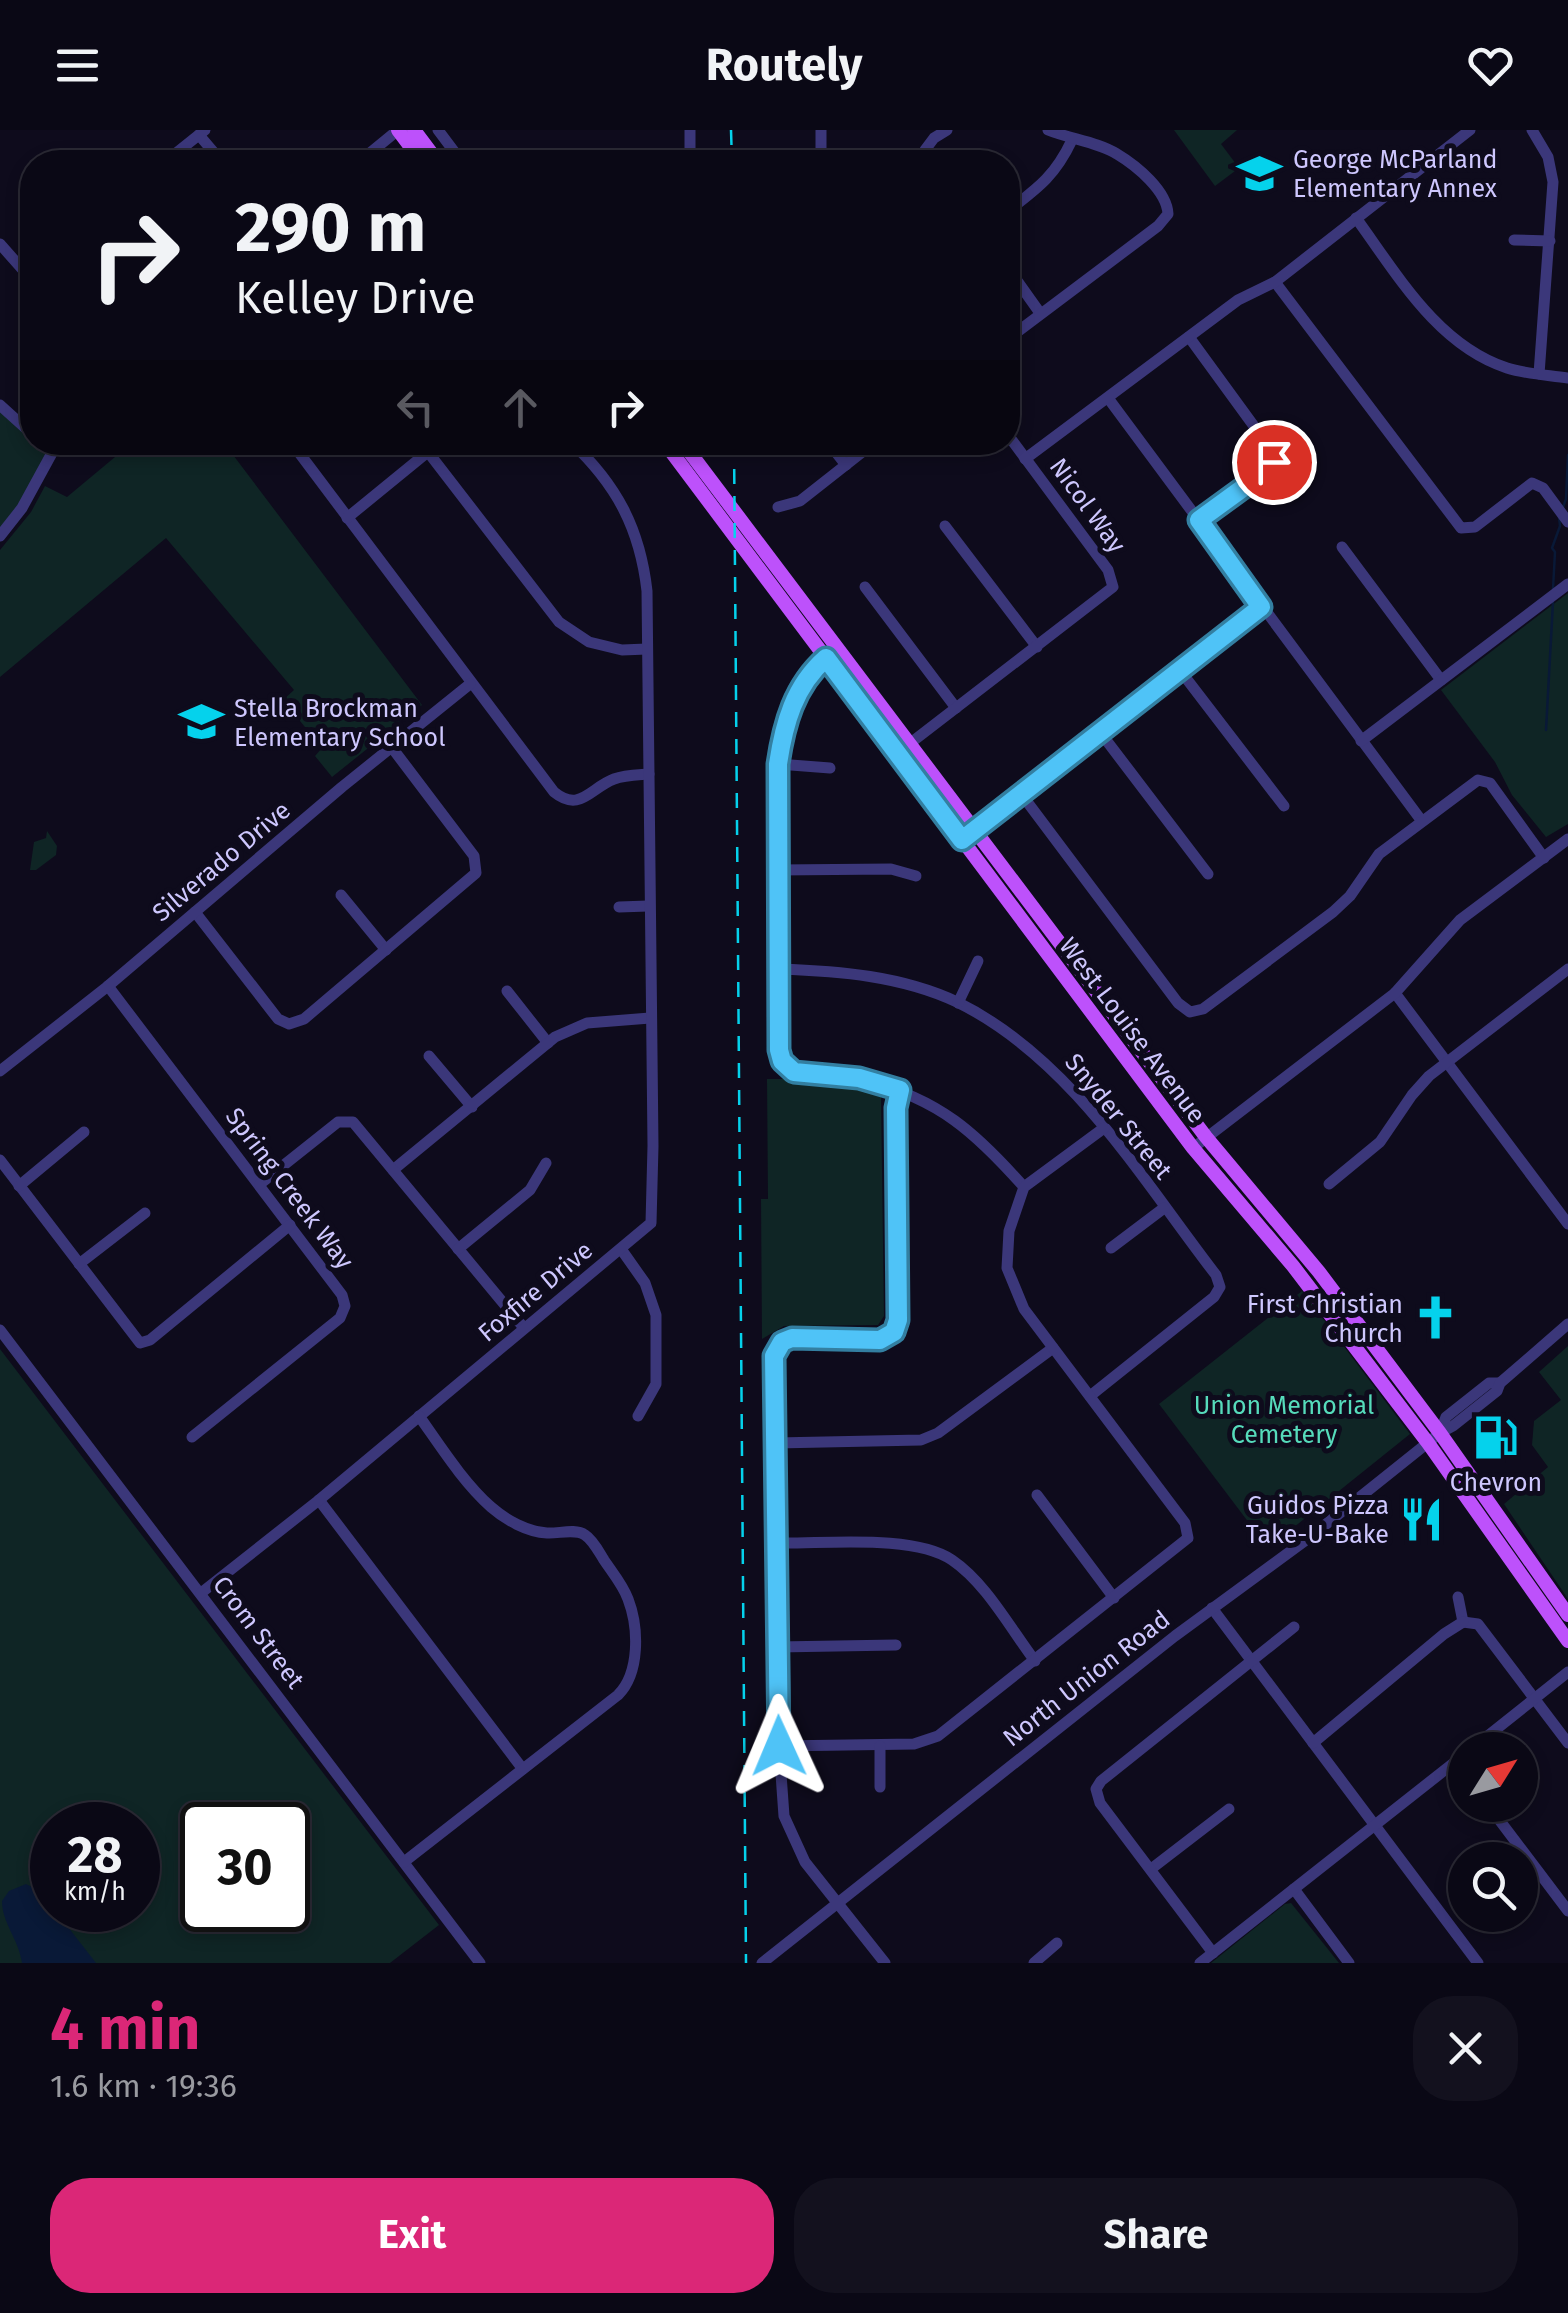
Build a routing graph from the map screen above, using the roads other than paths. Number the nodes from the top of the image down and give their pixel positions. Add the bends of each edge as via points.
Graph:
1 (398, 130) edge
2 (947, 130) edge
3 (1048, 130) edge
4 (1470, 130) edge
5 (1532, 130) edge
6 (202, 132) edge
7 (1072, 140) junction
8 (180, 150) edge
9 (374, 150) edge
10 (421, 150) edge
11 (929, 150) edge
12 (1020, 202) edge
13 (1356, 218) junction
14 (1514, 240) dead end
15 (1550, 241) junction
16 (0, 244) edge
17 (20, 265) edge
18 (1275, 282) junction
19 (1020, 285) edge
20 (1040, 313) junction
21 (1020, 329) edge
22 (1189, 337) junction
23 (1539, 374) junction
24 (1568, 378) edge
25 (1108, 398) junction
26 (0, 406) edge
27 (20, 424) edge
28 (1020, 451) edge
29 (48, 455) edge
30 (301, 455) edge
31 (424, 455) edge
32 (430, 455) edge
33 (583, 455) edge
34 (674, 455) edge
35 (691, 455) edge
36 (838, 455) edge
37 (858, 455) edge
38 (1026, 459) junction
39 (846, 465) junction
40 (778, 507) dead end
41 (347, 518) junction
42 (1199, 520) junction
43 (1568, 522) edge
44 (946, 526) dead end
45 (0, 536) edge
46 (1342, 547) dead end
47 (1568, 584) edge
48 (865, 587) dead end
49 (1261, 607) junction
50 (1037, 647) junction
51 (647, 649) junction
52 (832, 654) junction
53 (1179, 669) junction
54 (1441, 680) junction
55 (470, 684) junction
56 (956, 708) junction
57 (1100, 732) junction
58 (1361, 741) junction
59 (903, 748) junction
60 (392, 749) junction
61 (778, 764) junction
62 (830, 768) dead end
63 (648, 774) junction
64 (1022, 795) junction
65 (1284, 806) dead end
66 (1422, 820) junction
67 (974, 830) junction
68 (1568, 839) edge
69 (962, 840) junction
70 (1544, 858) junction
71 (778, 870) junction
72 (1208, 874) dead end
73 (916, 876) dead end
74 (341, 895) dead end
75 (648, 906) junction
76 (618, 907) dead end
77 (195, 912) junction
78 (386, 950) junction
79 (978, 961) dead end
80 (779, 969) junction
81 (1568, 969) edge
82 (108, 986) junction
83 (507, 991) dead end
84 (1396, 993) junction
85 (958, 1003) junction
86 (650, 1018) junction
87 (548, 1043) junction
88 (429, 1056) dead end
89 (1446, 1062) junction
90 (0, 1071) edge
91 (900, 1090) junction
92 (472, 1107) junction
93 (1104, 1128) junction
94 (84, 1132) dead end
95 (1206, 1137) junction
96 (1193, 1148) junction
97 (0, 1160) edge
98 (546, 1163) dead end
99 (394, 1170) junction
100 (260, 1184) junction
101 (1329, 1184) dead end
102 (20, 1186) junction
103 (1024, 1187) junction
104 (1164, 1208) junction
105 (145, 1214) dead end
106 (1568, 1224) edge
107 (290, 1226) junction
108 (458, 1248) junction
109 (1111, 1248) dead end
110 (621, 1249) junction
111 (79, 1264) junction
112 (1568, 1324) edge
113 (524, 1328) junction
114 (0, 1330) edge
115 (1053, 1348) junction
116 (1090, 1396) junction
117 (419, 1416) junction
118 (638, 1416) dead end
119 (1440, 1432) junction
120 (192, 1437) dead end
121 (776, 1443) junction
122 (1428, 1443) junction
123 (1037, 1495) dead end
124 (319, 1500) junction
125 (778, 1544) junction
126 (200, 1592) junction
127 (1458, 1597) dead end
128 (1114, 1598) junction
129 (1212, 1608) junction
130 (1568, 1615) edge
131 (1463, 1622) junction
132 (1294, 1628) dead end
133 (1568, 1641) edge
134 (896, 1645) dead end
135 (778, 1647) junction
136 (1035, 1661) junction
137 (1252, 1661) junction
138 (1568, 1672) edge
139 (1534, 1698) junction
140 (1492, 1732) edge
141 (1313, 1743) junction
142 (1568, 1743) edge
143 (779, 1746) junction
144 (880, 1746) junction
145 (1448, 1767) edge
146 (522, 1768) junction
147 (880, 1788) dead end
148 (1229, 1809) dead end
149 (1501, 1822) edge
150 (1374, 1825) junction
151 (404, 1862) junction
152 (1150, 1870) junction
153 (1294, 1889) junction
154 (836, 1904) junction
155 (1568, 1912) edge
156 (1057, 1943) dead end
157 (1213, 1952) junction
158 (476, 1962) edge
159 (762, 1963) edge
160 (885, 1963) edge
161 (1034, 1963) edge
162 (1200, 1963) edge
163 (1349, 1963) edge
164 (1478, 1963) edge

1 - 9 street
1 - 10 main road
2 - 11 street
3 - 7 street
4 - 13 street
5 - 15 street via 1552,172
6 - 8 street
7 - 12 street via 1049,180
7 - 20 street via 1115,152 1168,202 1168,214
13 - 18 street
13 - 23 street via 1458,343 1504,367
14 - 15 street
15 - 23 street
16 - 17 street
18 - 22 street
18 - 43 street via 1461,528 1475,528 1532,484 1543,488
19 - 20 street
20 - 21 street
22 - 25 street
22 - 42 street via 1275,455 1269,469
23 - 24 street
25 - 38 street
25 - 42 street
26 - 27 street
28 - 38 street, Nicol Way
29 - 45 street
30 - 41 street
31 - 41 street
32 - 51 street via 559,622 589,642
33 - 51 street, Foxfire Drive via 612,486 635,530 647,591
34 - 52 main road, West Louise Avenue
35 - 52 main road, West Louise Avenue
36 - 39 street
37 - 39 street
38 - 50 street, Nicol Way via 1113,580 1097,602
39 - 40 street via 800,501
41 - 55 street
42 - 49 street
44 - 50 street
46 - 54 street
47 - 54 street
48 - 56 street
49 - 53 street
49 - 58 street
50 - 56 street
51 - 63 street, Foxfire Drive
52 - 59 main road, West Louise Avenue
52 - 61 street via 792,704
53 - 57 street
53 - 65 street
54 - 58 street
55 - 60 street, Silverado Drive
55 - 63 street via 565,801 614,779
56 - 59 street
57 - 64 street
57 - 72 street
58 - 66 street
59 - 67 main road, West Louise Avenue
59 - 69 main road, West Louise Avenue
60 - 77 street, Silverado Drive
60 - 78 street via 474,856 476,873
61 - 62 street
61 - 71 street
63 - 75 street, Foxfire Drive
64 - 66 street via 1162,982 1194,1013 1333,912 1379,854
64 - 67 street
66 - 70 street via 1474,782 1490,783
67 - 69 street
67 - 95 main road, West Louise Avenue
68 - 70 street
69 - 96 main road, West Louise Avenue
70 - 84 street via 1460,920
71 - 73 street via 891,869
71 - 80 street
74 - 78 street
75 - 76 street
75 - 86 street, Foxfire Drive
77 - 78 street via 289,1024 304,1019
77 - 82 street, Silverado Drive
79 - 85 street
80 - 85 street, Snyder Street via 863,975
80 - 91 street via 779,1050 788,1069
81 - 89 street
82 - 90 street, Silverado Drive
82 - 100 street, Spring Creek Way
83 - 87 street
84 - 89 street
84 - 95 street
85 - 93 street, Snyder Street via 1049,1065
86 - 87 street via 587,1023
86 - 110 street, Foxfire Drive via 654,1212 647,1228
87 - 92 street
88 - 92 street
89 - 101 street via 1412,1095 1380,1142
89 - 106 street
91 - 103 street via 969,1128
91 - 121 street via 896,1328 880,1340 782,1342 774,1356
92 - 99 street
93 - 103 street
93 - 104 street, Snyder Street
94 - 102 street
95 - 96 street
95 - 119 main road, West Louise Avenue
96 - 122 main road, West Louise Avenue via 1294,1266
97 - 102 street
98 - 108 street via 530,1190
99 - 100 street via 353,1122 338,1122
99 - 108 street
100 - 107 street, Spring Creek Way
102 - 111 street
103 - 115 street via 1008,1231 1007,1268 1024,1310
104 - 109 street
104 - 116 street, Snyder Street via 1220,1287
105 - 111 street
107 - 111 street via 140,1342
107 - 120 street, Spring Creek Way via 342,1295 340,1318
108 - 113 street
110 - 113 street, Foxfire Drive
110 - 118 street via 656,1315 656,1384
112 - 119 street, North Union Road via 1497,1391
113 - 117 street, Foxfire Drive
114 - 126 street, Crom Street
115 - 116 street
115 - 121 street via 922,1440
116 - 128 street via 1179,1516 1188,1538
117 - 124 street, Foxfire Drive
117 - 146 street via 490,1506 520,1525 586,1535 621,1584 632,1614 631,1678
119 - 122 street, North Union Road
119 - 130 main road, West Louise Avenue
121 - 125 street
122 - 129 street, North Union Road
122 - 133 main road, West Louise Avenue
123 - 128 street
124 - 126 street, Foxfire Drive
124 - 146 street
125 - 135 street
125 - 136 street via 908,1544 940,1553 969,1574
126 - 151 street, Crom Street
127 - 131 street
128 - 136 street
129 - 137 street
129 - 154 street, North Union Road
131 - 139 street via 1478,1624
131 - 141 street
132 - 137 street
134 - 135 street
135 - 143 street
136 - 144 street via 938,1736
137 - 141 street
137 - 152 street via 1096,1789
138 - 139 street
139 - 140 street
139 - 142 street
141 - 150 street
143 - 144 street
143 - 154 street via 788,1827
144 - 147 street
145 - 150 street
146 - 151 street
148 - 152 street
149 - 155 street
150 - 153 street
150 - 164 street
151 - 158 street, Crom Street
152 - 157 street
153 - 157 street
153 - 163 street
154 - 159 street, North Union Road
154 - 160 street
156 - 161 street
157 - 162 street

